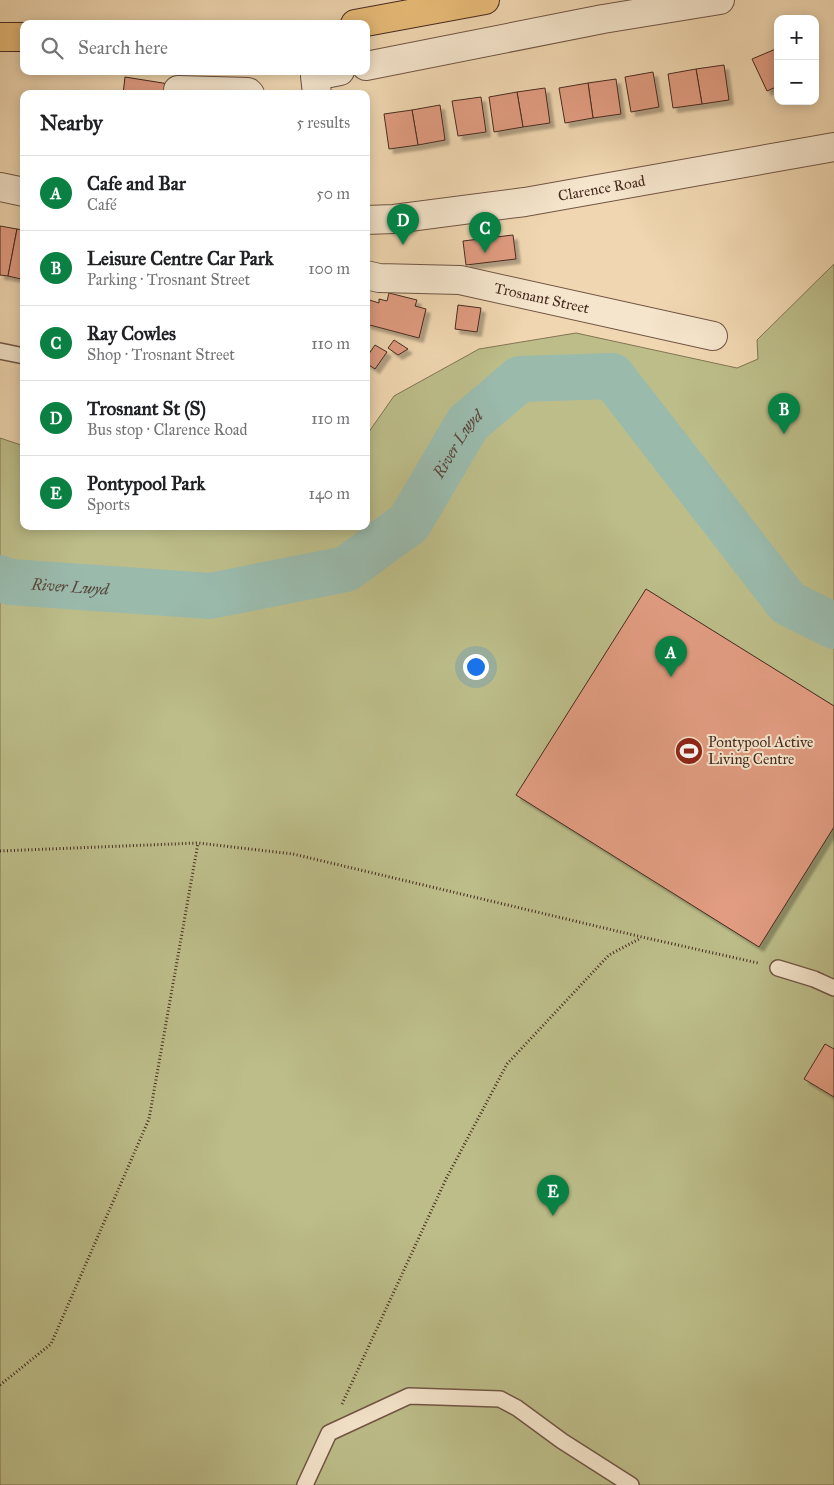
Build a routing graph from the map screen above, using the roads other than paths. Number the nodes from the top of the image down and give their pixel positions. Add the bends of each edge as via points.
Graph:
1 (485, 0) edge
2 (720, 0) edge
3 (370, 21) edge
4 (0, 37) edge
5 (20, 37) edge
6 (370, 65) edge
7 (320, 75) edge
8 (317, 90) edge
9 (834, 146) edge
10 (0, 187) edge
11 (20, 191) edge
12 (370, 220) edge
13 (370, 277) edge
14 (713, 336) dead end
15 (0, 351) edge
16 (20, 355) edge
17 (778, 968) road end
18 (834, 988) edge
19 (305, 1485) edge
20 (631, 1485) edge

1 - 3 main road
2 - 6 street via 603,19
4 - 5 main road
7 - 8 street via 315,76
9 - 12 street, Clarence Road via 525,202
10 - 11 street
13 - 14 street, Trosnant Street via 460,280
15 - 16 lane
17 - 18 lane
19 - 20 lane via 329,1433 409,1396 500,1399

